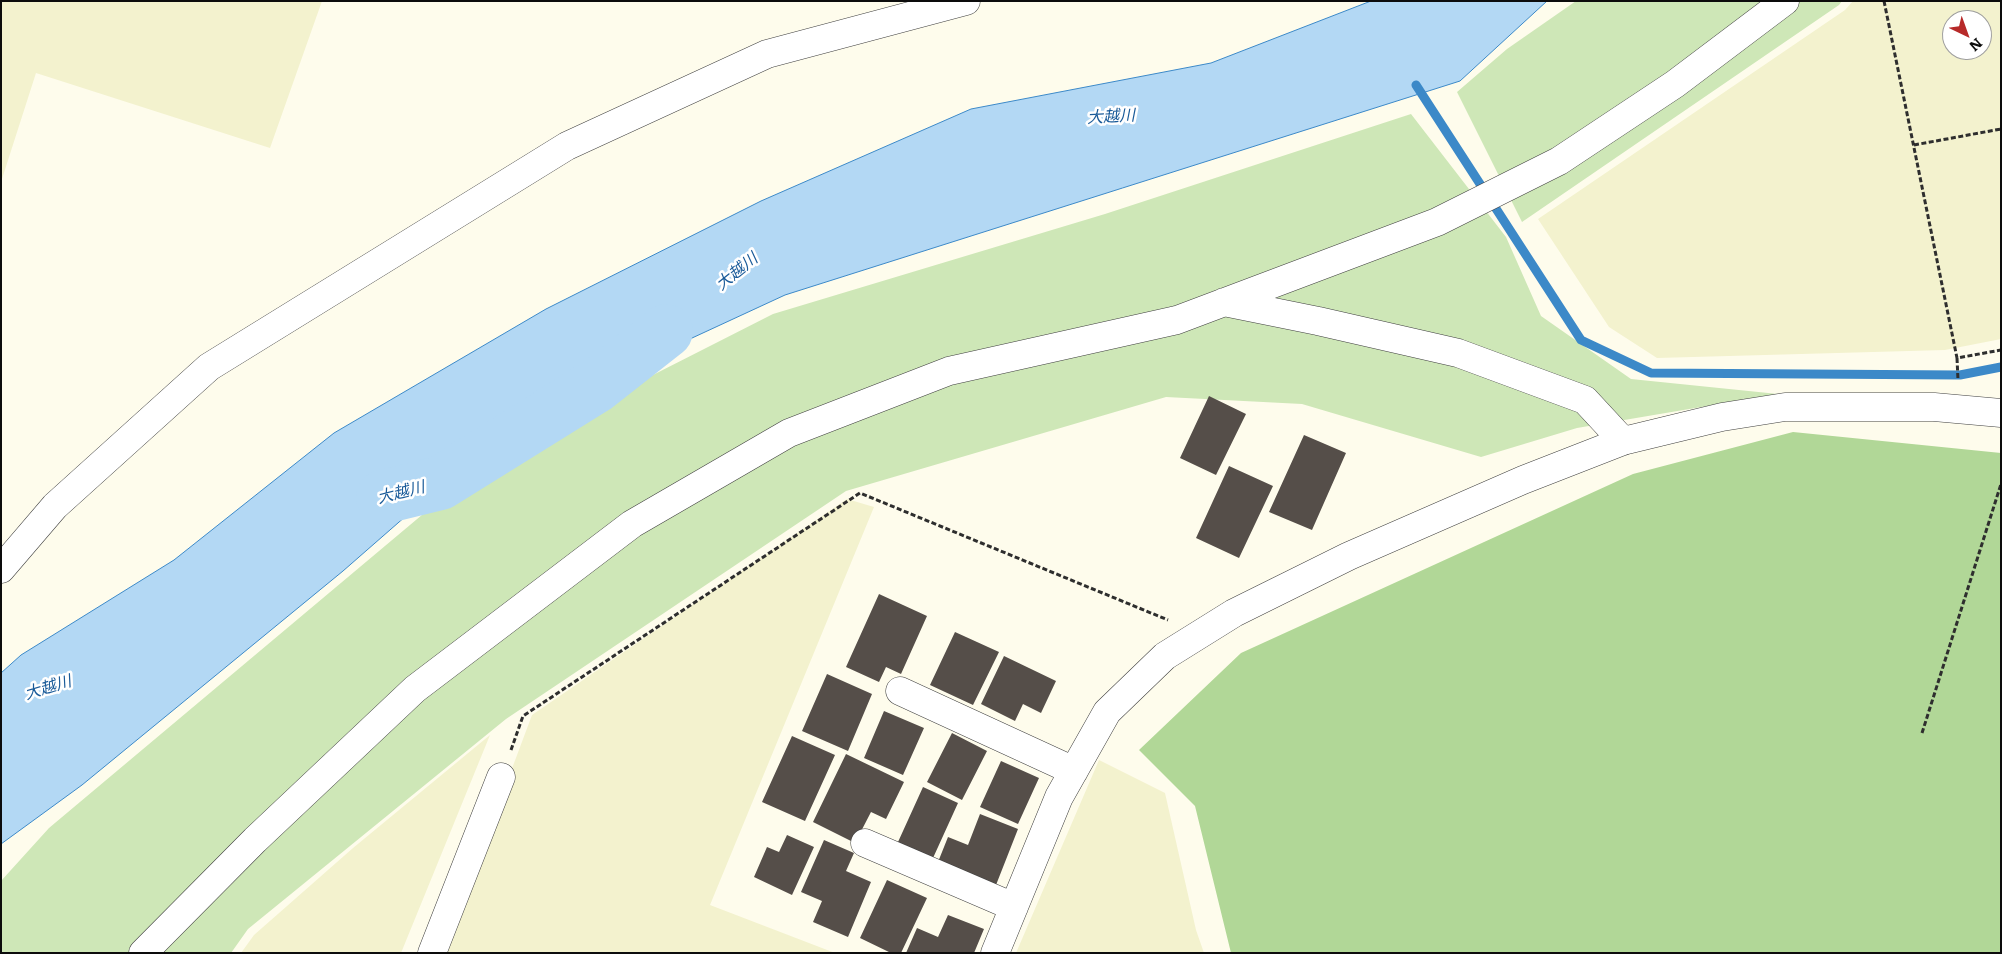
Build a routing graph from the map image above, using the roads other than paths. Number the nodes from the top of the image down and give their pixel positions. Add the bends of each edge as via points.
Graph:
1 (966, 1) edge
2 (1784, 1) edge
3 (1224, 302) junction
4 (2001, 414) edge
5 (1623, 440) junction
6 (1, 568) edge
7 (900, 691) dead end
8 (1074, 771) junction
9 (501, 777) road end
10 (865, 843) dead end
11 (1014, 907) junction
12 (143, 953) edge
13 (432, 953) edge
14 (995, 953) edge

1 - 6 street via 767,54 567,146 209,367 55,506
2 - 3 street via 1659,96 1559,162 1436,222
3 - 5 street via 1458,353 1585,400
3 - 12 street via 1177,320 949,371 789,433 632,524 415,689 255,840
4 - 5 street via 1934,407 1785,407 1722,416
5 - 8 street via 1349,556 1234,612 1165,656 1107,712
7 - 8 street
8 - 11 street via 1059,797
9 - 13 street
10 - 11 street
11 - 14 street

